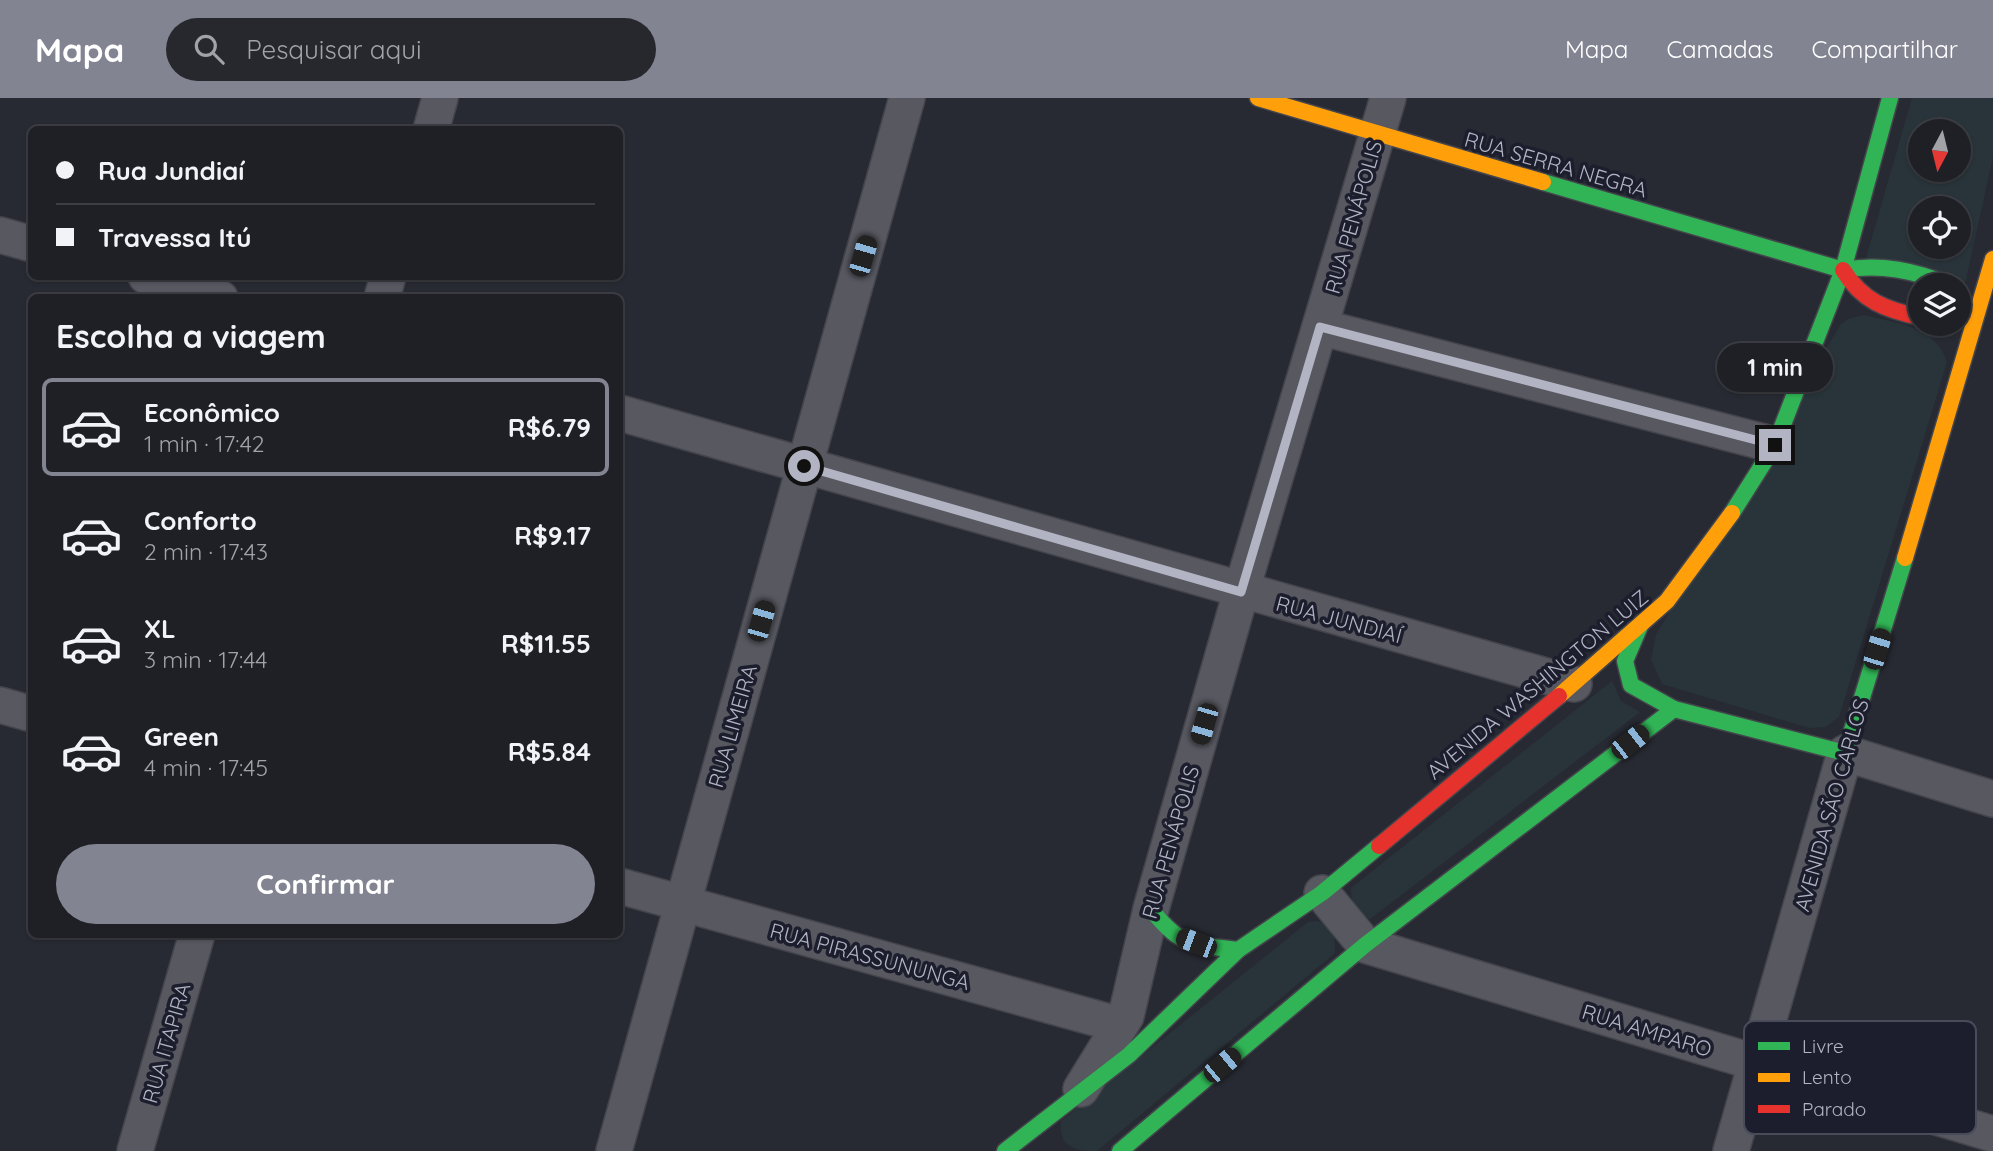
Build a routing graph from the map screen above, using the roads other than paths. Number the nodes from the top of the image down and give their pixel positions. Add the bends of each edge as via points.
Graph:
1 (440, 98) edge
2 (907, 98) edge
3 (1258, 98) edge
4 (1388, 98) edge
5 (1890, 98) edge
6 (432, 126) edge
7 (1377, 133) junction
8 (0, 234) edge
9 (28, 243) edge
10 (1993, 259) edge
11 (1843, 270) junction
12 (1910, 273) edge
13 (159, 280) edge
14 (207, 294) edge
15 (1971, 299) edge
16 (1987, 310) edge
17 (1908, 314) edge
18 (1320, 327) junction
19 (623, 414) edge
20 (1775, 445) junction
21 (804, 466) junction
22 (1241, 592) junction
23 (1640, 626) junction
24 (1574, 684) junction
25 (0, 705) edge
26 (1674, 709) junction
27 (28, 713) edge
28 (1845, 753) junction
29 (1993, 799) edge
30 (623, 887) edge
31 (1322, 893) junction
32 (682, 905) junction
33 (1151, 909) junction
34 (196, 938) edge
35 (1365, 945) junction
36 (1238, 950) junction
37 (1768, 1021) edge
38 (1120, 1025) junction
39 (1744, 1059) edge
40 (1078, 1095) junction
41 (1744, 1105) edge
42 (1976, 1129) edge
43 (1993, 1134) edge
44 (1027, 1145) edge
45 (135, 1151) edge
46 (614, 1151) edge
47 (1120, 1151) edge
48 (1731, 1151) edge

1 - 6 street
2 - 21 street, RUA LIMEIRA
3 - 7 main road, RUA SERRA NEGRA
4 - 7 street, RUA PENÁPOLIS
5 - 11 main road, AVENIDA WASHINGTON LUIZ
7 - 11 main road, RUA SERRA NEGRA
7 - 18 street, RUA PENÁPOLIS
8 - 9 street
10 - 16 main road, AVENIDA SÃO CARLOS
11 - 12 main road, RUA SERRA NEGRA via 1886,266
11 - 17 main road via 1854,292 1875,306
11 - 20 main road, AVENIDA WASHINGTON LUIZ
13 - 14 street
15 - 16 main road
16 - 28 main road, AVENIDA SÃO CARLOS
18 - 20 street
18 - 22 street, RUA PENÁPOLIS
19 - 21 street, RUA JUNDIAÍ
20 - 23 main road, AVENIDA WASHINGTON LUIZ via 1739,505 1667,601
21 - 22 street, RUA JUNDIAÍ
21 - 32 street, RUA LIMEIRA
22 - 24 street, RUA JUNDIAÍ
22 - 33 street, RUA PENÁPOLIS
23 - 24 main road, AVENIDA WASHINGTON LUIZ
23 - 26 main road via 1625,661 1631,685
24 - 31 main road, AVENIDA WASHINGTON LUIZ
25 - 27 street
26 - 28 main road
26 - 35 main road
28 - 29 street
28 - 37 street, AVENIDA SÃO CARLOS
30 - 32 street, RUA PIRASSUNUNGA
31 - 35 street
31 - 36 main road, AVENIDA WASHINGTON LUIZ
32 - 38 street, RUA PIRASSUNUNGA
32 - 46 street, RUA LIMEIRA
33 - 36 main road via 1170,934
33 - 38 street, RUA PENÁPOLIS
34 - 45 street, RUA ITAPIRA
35 - 39 street, RUA AMPARO
35 - 47 main road
36 - 40 main road, AVENIDA WASHINGTON LUIZ via 1129,1055
38 - 40 street, RUA PENÁPOLIS
40 - 44 main road, AVENIDA WASHINGTON LUIZ
41 - 48 street, AVENIDA SÃO CARLOS
42 - 43 street, RUA AMPARO

